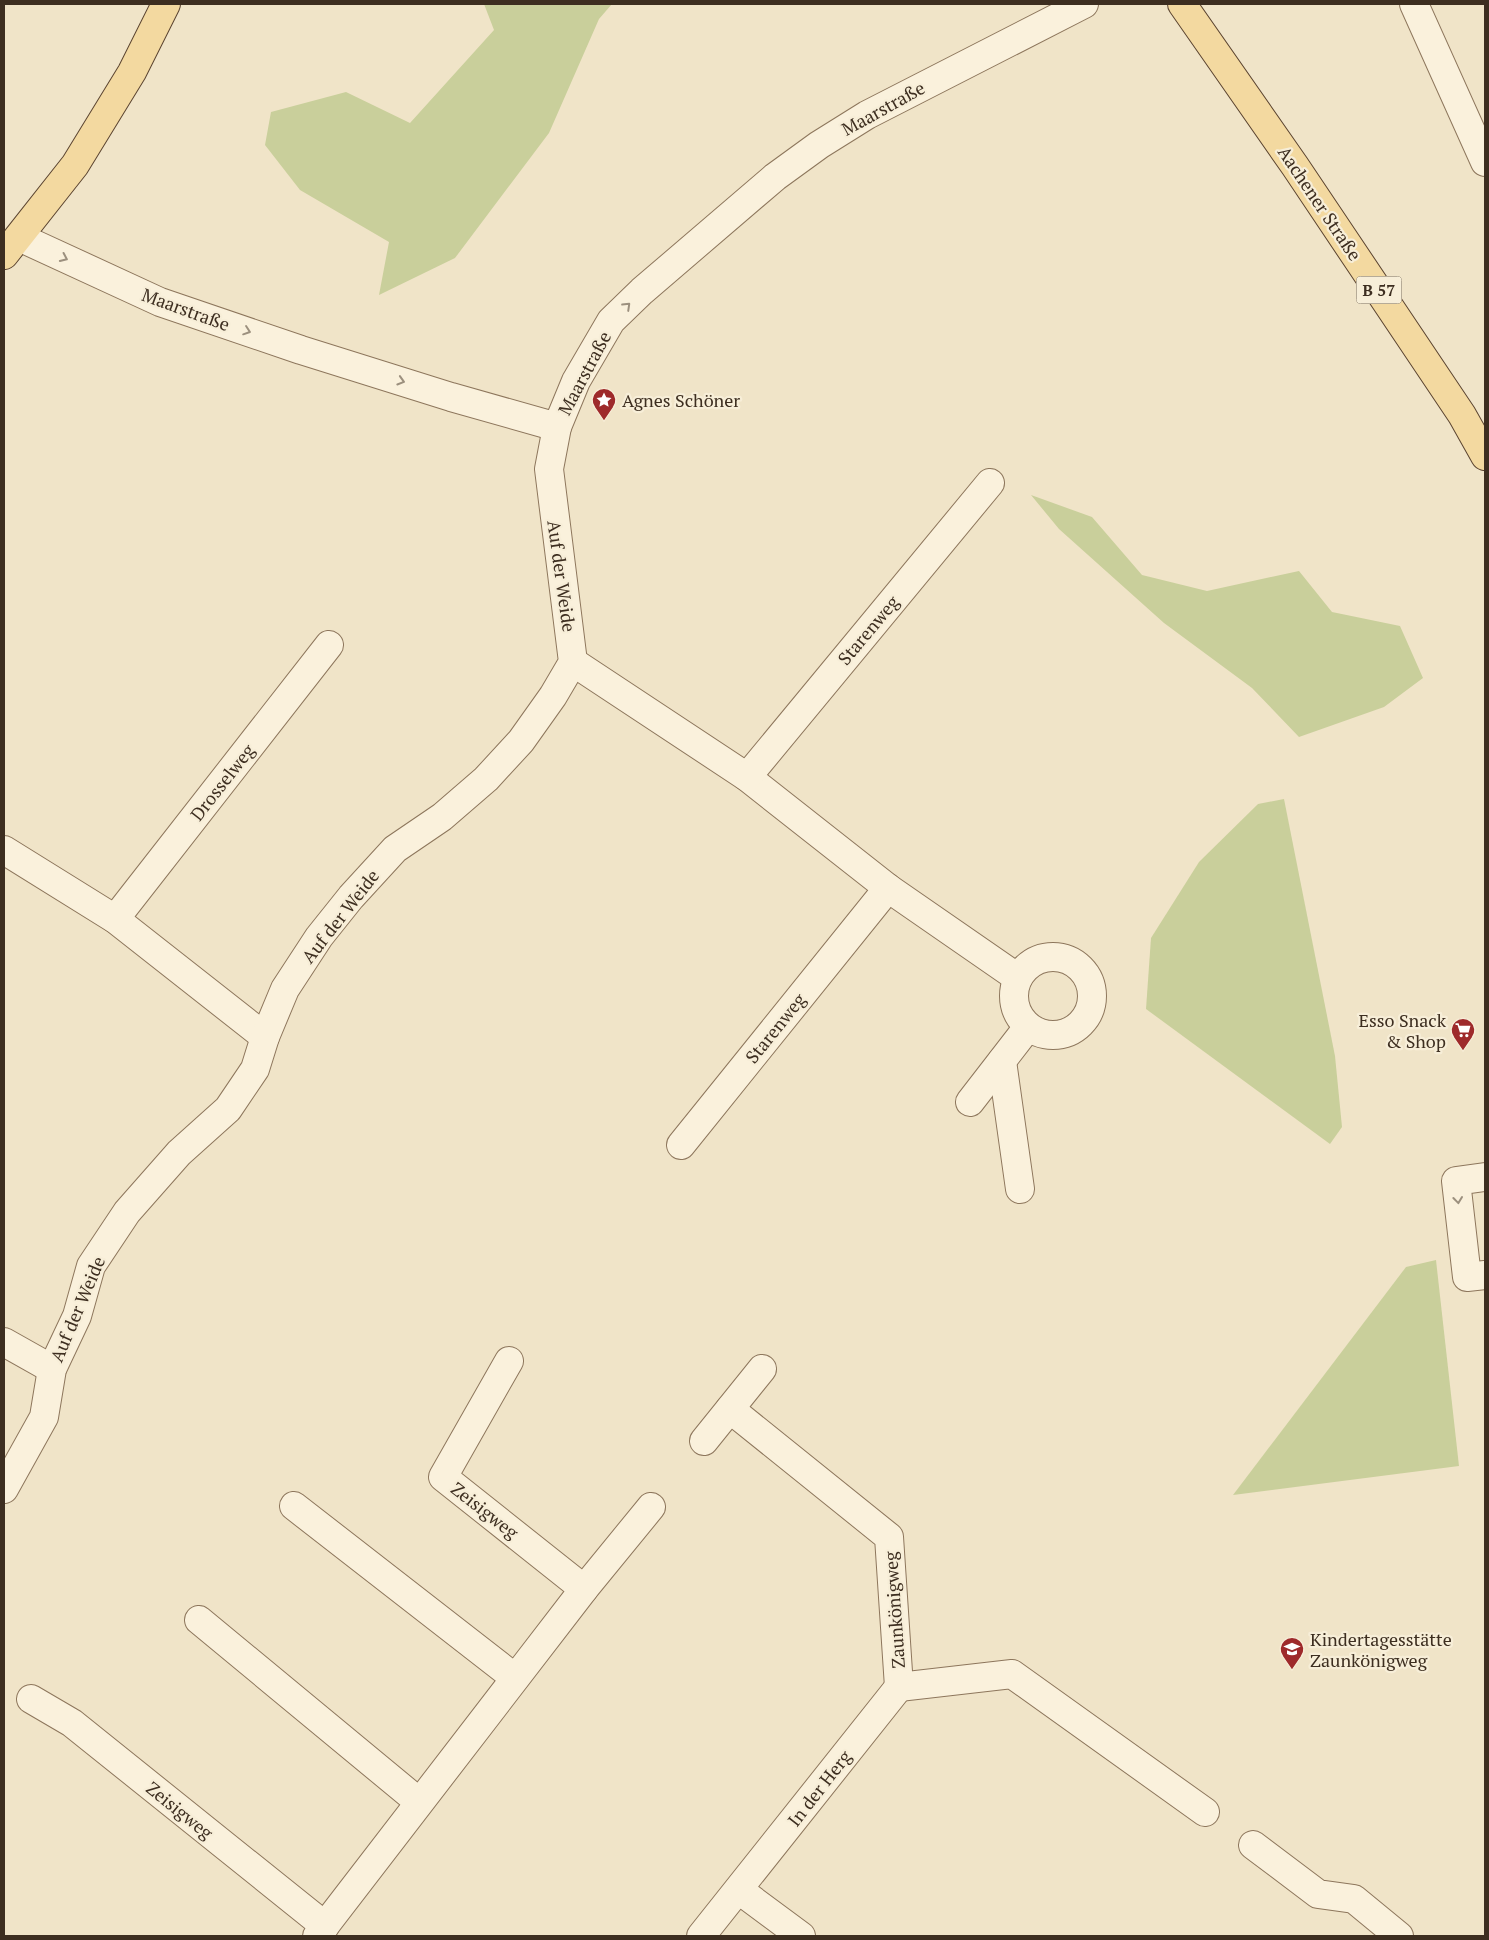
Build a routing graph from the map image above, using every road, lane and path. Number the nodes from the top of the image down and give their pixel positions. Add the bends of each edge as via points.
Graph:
1 (166, 4) edge
2 (1084, 4) edge
3 (1182, 4) edge
4 (1414, 4) edge
5 (1485, 162) edge
6 (11, 246) edge
7 (556, 427) junction
8 (1485, 456) edge
9 (990, 482) dead end
10 (329, 645) dead end
11 (573, 662) junction
12 (747, 777) junction
13 (4, 850) edge
14 (888, 888) junction
15 (115, 920) junction
16 (1018, 978) junction
17 (1028, 1026) junction
18 (265, 1037) junction
19 (1002, 1061) junction
20 (970, 1102) dead end
21 (681, 1145) dead end
22 (1485, 1177) edge
23 (1020, 1189) dead end
24 (1485, 1275) edge
25 (4, 1342) edge
26 (509, 1361) dead end
27 (52, 1369) junction
28 (762, 1369) dead end
29 (730, 1409) junction
30 (704, 1441) dead end
31 (4, 1489) edge
32 (294, 1506) dead end
33 (651, 1507) dead end
34 (584, 1589) junction
35 (200, 1620) dead end
36 (515, 1678) junction
37 (900, 1686) junction
38 (31, 1699) dead end
39 (419, 1802) junction
40 (1205, 1812) dead end
41 (1252, 1845) dead end
42 (738, 1890) junction
43 (321, 1931) edge
44 (701, 1936) edge
45 (801, 1936) edge
46 (1399, 1936) edge

1 - 6 main road via 132,72 76,165
7 -> 2 street, Maarstraße via 576,381 611,321 775,177 867,114
3 - 8 main road, Aachener Straße / B 57 via 1333,222 1462,415
4 - 5 street
6 -> 7 street, Maarstraße via 300,350
7 - 11 street, Auf der Weide via 549,469
9 - 12 street, Starenweg
10 - 15 street, Drosselweg
11 - 12 street
11 - 18 street, Auf der Weide via 521,741 442,817 395,849 351,897 319,937 286,989
12 - 14 street
13 - 15 street
14 - 16 street
14 - 21 street, Starenweg
15 - 18 street
16 - 17 street via 1014,1004
16 - 17 street via 1037,960 1064,958 1085,972 1091,984 1092,1005 1078,1028 1052,1036
17 - 19 street
18 - 27 street, Auf der Weide via 255,1069 228,1109 179,1153 127,1212 91,1266 77,1316
19 - 20 street
19 - 23 street
22 -> 24 street via 1456,1181 1468,1277
25 - 27 street
26 - 34 street, Zeisigweg via 443,1477
27 - 31 street, Auf der Weide via 44,1417
28 - 29 street
29 - 30 street
29 - 37 street, Zaunkönigweg via 888,1538
32 - 36 street
33 - 34 street, Zeisigweg
34 - 36 street, Zeisigweg
35 - 39 street
36 - 39 street, Zeisigweg
37 - 40 street, Zaunkönigweg via 1012,1674
37 - 42 street, In der Herg
38 - 43 street, Zeisigweg via 72,1722
39 - 43 street, Zeisigweg
41 - 46 street via 1318,1894 1354,1899
42 - 44 street, In der Herg
42 - 45 street

